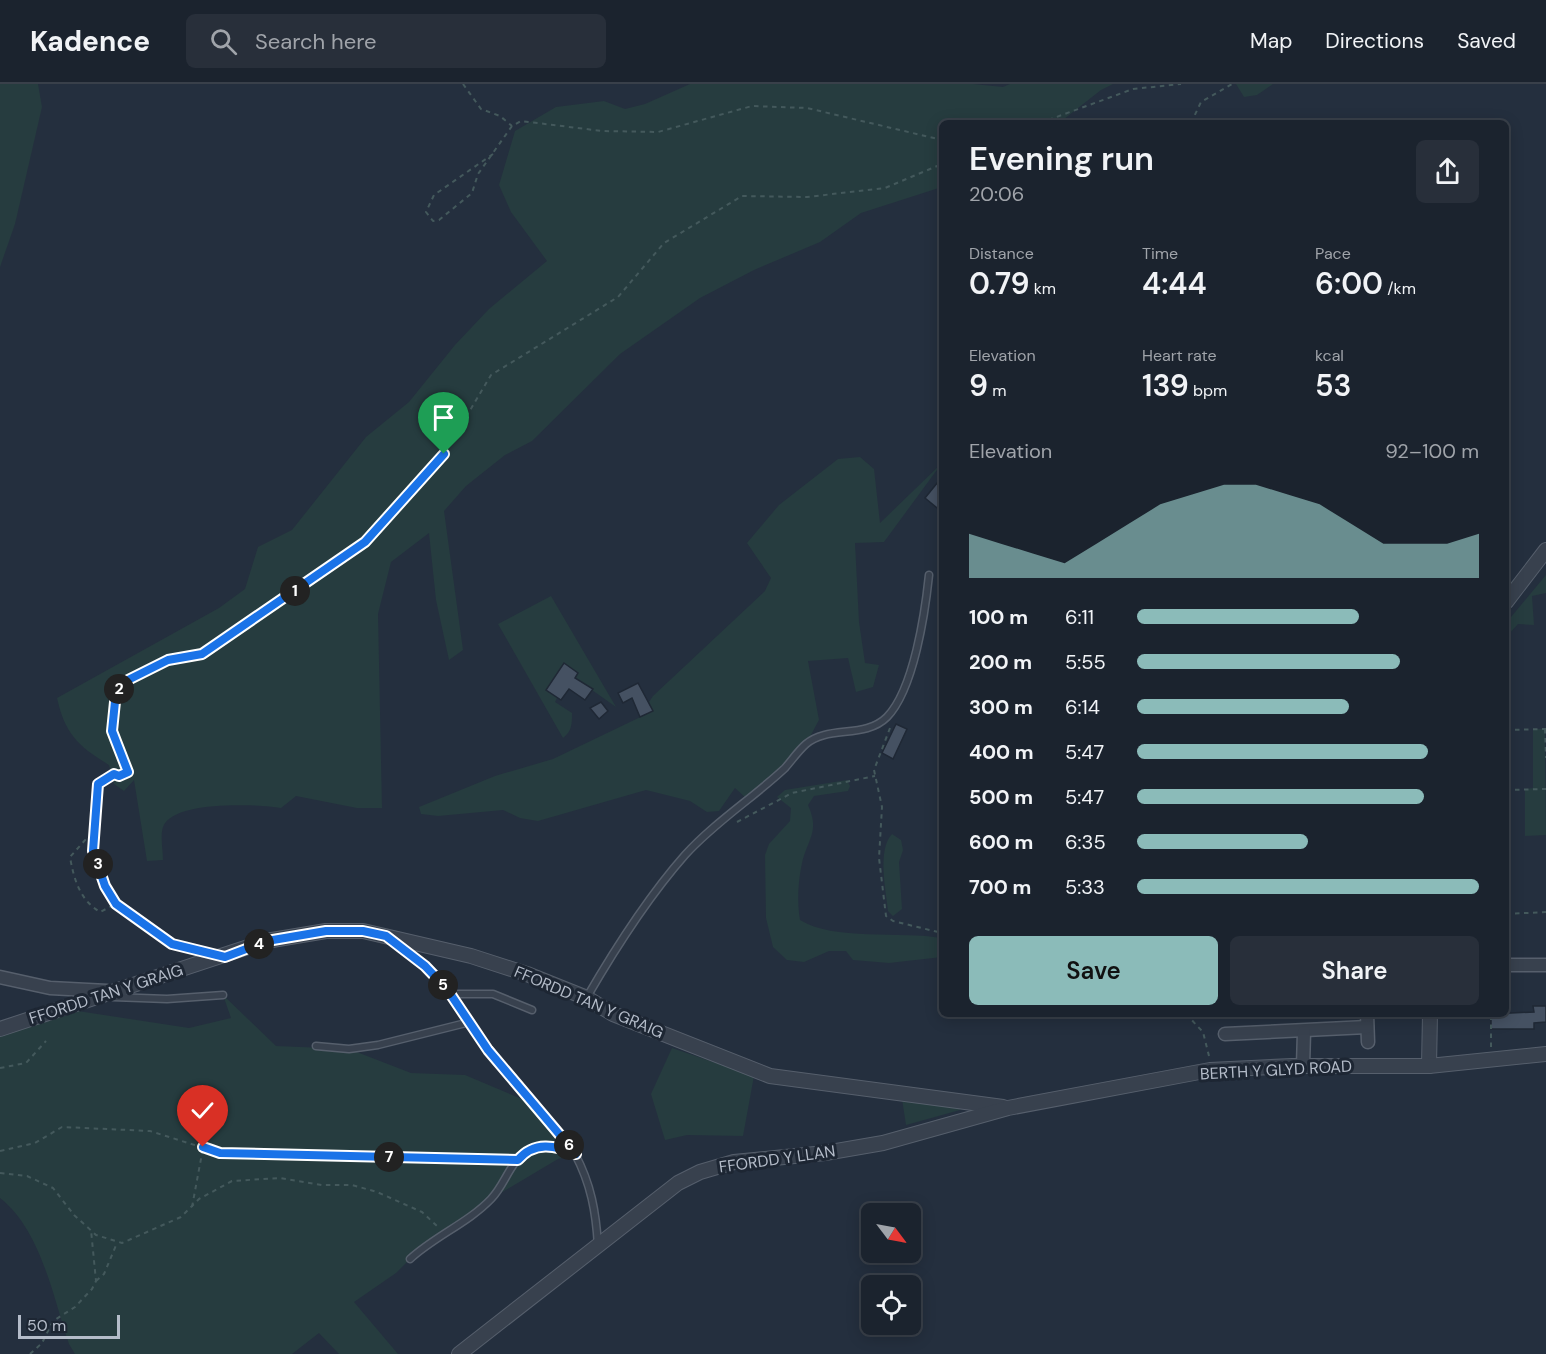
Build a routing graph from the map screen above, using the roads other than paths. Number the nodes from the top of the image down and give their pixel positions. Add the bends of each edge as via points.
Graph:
1 (1546, 550) edge
2 (929, 574) dead end
3 (1509, 598) edge
4 (386, 936) junction
5 (1546, 964) edge
6 (1509, 965) edge
7 (0, 977) edge
8 (107, 991) junction
9 (450, 993) junction
10 (223, 995) dead end
11 (92, 996) junction
12 (587, 998) junction
13 (532, 1010) dead end
14 (1367, 1017) edge
15 (1430, 1017) edge
16 (470, 1022) junction
17 (1367, 1027) junction
18 (0, 1029) edge
19 (1304, 1032) junction
20 (1225, 1034) dead end
21 (1368, 1042) dead end
22 (316, 1046) dead end
23 (1546, 1054) edge
24 (1303, 1066) junction
25 (1429, 1066) junction
26 (1008, 1108) junction
27 (576, 1154) junction
28 (598, 1246) junction
29 (410, 1259) dead end
30 (459, 1354) edge

1 - 3 street
2 - 12 lane via 912,666 887,717 867,729 816,737 725,818 686,855 646,904
4 - 8 street, FFORDD TAN Y GRAIG via 363,931 326,931 267,941
4 - 9 lane via 425,966
4 - 12 street, FFORDD TAN Y GRAIG via 471,956
5 - 6 street
7 - 8 street via 51,988
8 - 11 street, FFORDD TAN Y GRAIG
9 - 13 lane via 493,994
9 - 16 lane
10 - 11 lane via 167,999
11 - 18 street, FFORDD TAN Y GRAIG
12 - 26 street, FFORDD TAN Y GRAIG via 613,1014 770,1076
14 - 17 street
15 - 25 street
16 - 22 lane via 378,1045 349,1049
16 - 27 lane via 488,1050
17 - 19 street
17 - 21 street
19 - 20 street
19 - 24 street
23 - 25 street, BERTH Y GLYD ROAD
24 - 25 street, BERTH Y GLYD ROAD
24 - 26 street, BERTH Y GLYD ROAD via 1213,1070
26 - 28 street, FFORDD Y LLAN via 883,1143 734,1162 700,1172 678,1183
27 - 28 lane via 596,1210
27 - 29 lane via 545,1145 531,1149 480,1210
28 - 30 street, FFORDD Y LLAN

